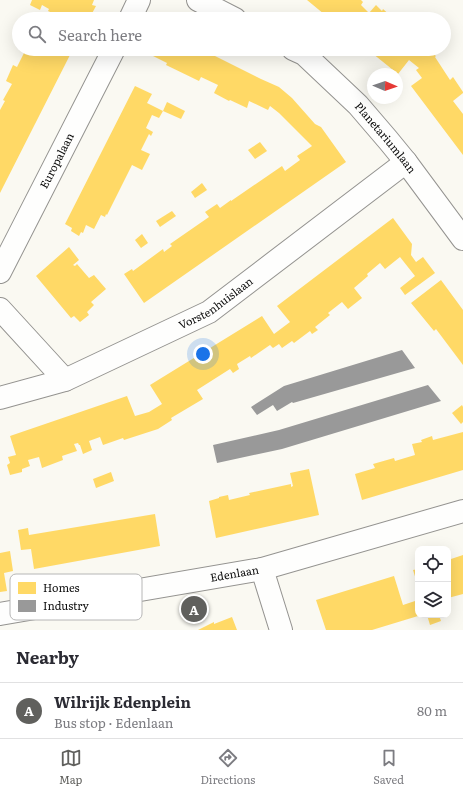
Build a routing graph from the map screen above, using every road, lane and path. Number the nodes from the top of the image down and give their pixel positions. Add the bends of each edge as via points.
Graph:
1 (139, 0) edge
2 (198, 0) edge
3 (133, 12) edge
4 (221, 12) edge
5 (110, 56) edge
6 (306, 56) edge
7 (406, 162) junction
8 (463, 239) edge
9 (0, 272) edge
10 (0, 309) edge
11 (65, 380) junction
12 (0, 398) edge
13 (463, 511) edge
14 (262, 569) junction
15 (142, 590) edge
16 (10, 612) edge
17 (0, 614) edge
18 (282, 630) edge

1 - 3 street
2 - 4 street
5 - 9 street, Europalaan
6 - 7 street, Planetariumlaan via 358,106
7 - 8 street, Planetariumlaan
7 - 11 street, Vorstenhuislaan via 209,312
10 - 11 street
11 - 12 street, Vorstenhuislaan
13 - 14 street, Edenlaan
14 - 15 street, Edenlaan
14 - 18 street
16 - 17 street, Edenlaan

